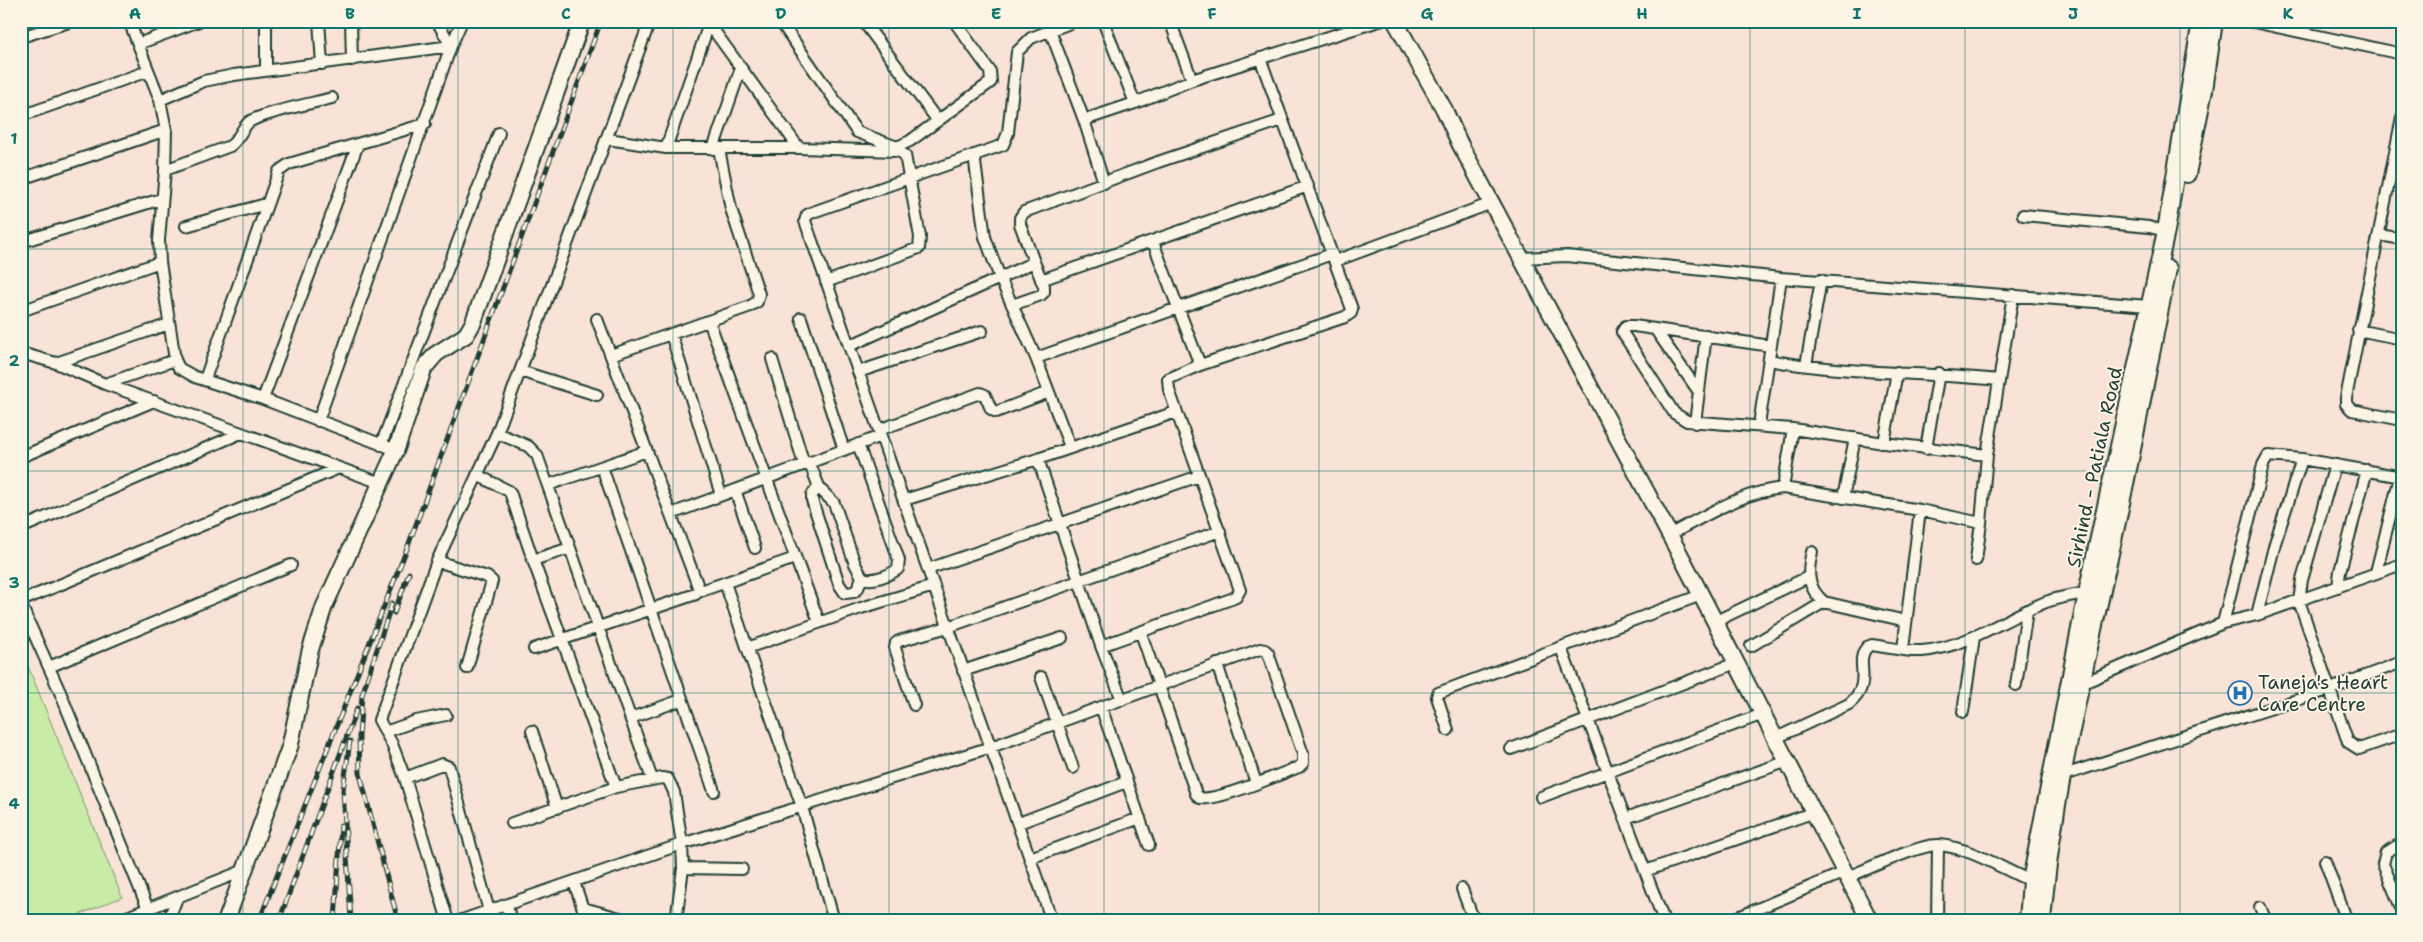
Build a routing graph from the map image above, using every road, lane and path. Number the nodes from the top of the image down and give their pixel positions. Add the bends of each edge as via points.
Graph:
1 (72, 21) edge
2 (129, 21) edge
3 (199, 21) edge
4 (266, 21) edge
5 (320, 21) edge
6 (351, 21) edge
7 (437, 21) edge
8 (462, 21) edge
9 (582, 21) edge
10 (650, 21) edge
11 (863, 21) edge
12 (954, 21) edge
13 (1103, 21) edge
14 (1170, 21) edge
15 (1379, 21) edge
16 (1395, 21) edge
17 (2201, 21) edge
18 (2214, 21) edge
19 (2249, 21) edge
20 (782, 22) edge
21 (1070, 22) edge
22 (708, 23) edge
23 (2270, 24) edge
24 (1050, 30) junction
25 (21, 37) edge
26 (138, 44) junction
27 (451, 46) junction
28 (2402, 54) edge
29 (1260, 58) junction
30 (352, 60) junction
31 (322, 64) junction
32 (741, 68) junction
33 (266, 70) junction
34 (148, 72) junction
35 (1192, 80) junction
36 (332, 98) dead end
37 (160, 100) junction
38 (1136, 103) junction
39 (21, 116) edge
40 (2402, 117) edge
41 (1084, 120) junction
42 (1282, 120) junction
43 (938, 121) junction
44 (425, 124) junction
45 (166, 130) junction
46 (499, 133) dead end
47 (608, 139) junction
48 (358, 144) junction
49 (666, 148) junction
50 (799, 148) junction
51 (716, 149) junction
52 (974, 155) junction
53 (165, 170) junction
54 (908, 178) junction
55 (21, 179) edge
56 (1104, 183) junction
57 (1308, 186) junction
58 (161, 199) junction
59 (1492, 203) junction
60 (266, 204) junction
61 (2023, 214) dead end
62 (186, 226) dead end
63 (2166, 231) junction
64 (2380, 235) junction
65 (2402, 239) edge
66 (21, 242) edge
67 (1153, 242) junction
68 (1333, 258) junction
69 (1521, 258) junction
70 (160, 262) junction
71 (1034, 262) junction
72 (1000, 278) junction
73 (1781, 278) junction
74 (1041, 280) junction
75 (1821, 280) junction
76 (826, 282) junction
77 (2013, 295) junction
78 (1012, 305) junction
79 (2148, 306) junction
80 (1179, 308) junction
81 (21, 311) edge
82 (801, 318) dead end
83 (598, 320) dead end
84 (709, 321) junction
85 (169, 324) junction
86 (1655, 329) junction
87 (2358, 330) junction
88 (982, 331) dead end
89 (671, 334) junction
90 (1706, 335) junction
91 (2402, 340) edge
92 (849, 346) junction
93 (1771, 346) junction
94 (21, 353) edge
95 (611, 355) junction
96 (1036, 358) junction
97 (175, 360) junction
98 (772, 360) dead end
99 (1769, 360) junction
100 (56, 363) junction
101 (1200, 365) junction
102 (1806, 365) junction
103 (520, 371) junction
104 (858, 372) junction
105 (1897, 372) junction
106 (1939, 373) junction
107 (205, 380) junction
108 (1999, 380) junction
109 (105, 384) junction
110 (1049, 392) junction
111 (1699, 392) junction
112 (597, 395) dead end
113 (263, 399) junction
114 (154, 401) junction
115 (1176, 412) junction
116 (2402, 420) edge
117 (318, 421) junction
118 (1695, 423) junction
119 (1759, 425) junction
120 (1793, 429) junction
121 (241, 433) junction
122 (496, 433) junction
123 (880, 433) junction
124 (1855, 438) junction
125 (1884, 443) junction
126 (858, 444) junction
127 (381, 445) junction
128 (1070, 448) junction
129 (1926, 449) junction
130 (396, 450) junction
131 (844, 450) junction
132 (647, 451) junction
133 (1987, 455) junction
134 (21, 456) edge
135 (1038, 459) junction
136 (2302, 459) junction
137 (806, 463) junction
138 (2335, 466) junction
139 (602, 467) junction
140 (339, 468) junction
141 (2367, 470) junction
142 (477, 475) junction
143 (1199, 476) junction
144 (2401, 477) edge
145 (766, 478) junction
146 (381, 484) junction
147 (548, 486) junction
148 (819, 486) junction
149 (1783, 488) junction
150 (735, 490) junction
151 (721, 495) junction
152 (1842, 498) junction
153 (904, 500) junction
154 (1920, 510) junction
155 (671, 514) junction
156 (1981, 523) junction
157 (1061, 524) junction
158 (21, 528) edge
159 (1220, 531) junction
160 (1669, 535) junction
161 (570, 548) junction
162 (754, 548) dead end
163 (1812, 552) dead end
164 (795, 558) junction
165 (533, 560) junction
166 (1976, 560) dead end
167 (437, 561) junction
168 (2402, 564) edge
169 (291, 565) dead end
170 (928, 569) junction
171 (2376, 572) junction
172 (862, 577) junction
173 (1808, 578) junction
174 (1080, 581) junction
175 (724, 583) junction
176 (934, 586) junction
177 (2338, 587) junction
178 (698, 592) junction
179 (2087, 593) junction
180 (1701, 596) junction
181 (2299, 601) junction
182 (1824, 602) junction
183 (21, 603) edge
184 (651, 610) junction
185 (2027, 611) junction
186 (2257, 615) junction
187 (1906, 621) junction
188 (819, 622) junction
189 (1714, 622) junction
190 (2223, 623) junction
191 (948, 626) junction
192 (600, 628) junction
193 (1141, 633) junction
194 (1974, 637) junction
195 (1062, 638) dead end
196 (563, 640) junction
197 (1101, 646) junction
198 (1751, 646) dead end
199 (747, 648) junction
200 (1561, 648) junction
201 (534, 649) dead end
202 (1903, 649) junction
203 (2402, 662) edge
204 (1736, 663) junction
205 (1217, 664) junction
206 (49, 667) junction
207 (467, 668) dead end
208 (963, 671) junction
209 (1041, 677) dead end
210 (2081, 684) junction
211 (2016, 685) dead end
212 (1160, 687) junction
213 (2328, 690) junction
214 (682, 700) junction
215 (1122, 700) junction
216 (914, 705) dead end
217 (1101, 707) junction
218 (1963, 712) dead end
219 (1762, 714) junction
220 (446, 715) dead end
221 (631, 718) junction
222 (1588, 720) junction
223 (1058, 724) junction
224 (1448, 730) dead end
225 (532, 731) dead end
226 (385, 732) junction
227 (2402, 734) edge
228 (1776, 738) junction
229 (991, 748) junction
230 (1511, 750) dead end
231 (1788, 761) junction
232 (1073, 768) dead end
233 (1610, 773) junction
234 (2064, 775) junction
235 (405, 778) junction
236 (652, 779) junction
237 (1126, 782) junction
238 (1256, 783) junction
239 (616, 787) junction
240 (714, 791) dead end
241 (1541, 797) dead end
242 (802, 807) junction
243 (557, 808) junction
244 (1815, 812) junction
245 (1140, 818) junction
246 (1626, 818) junction
247 (512, 823) dead end
248 (1019, 823) junction
249 (682, 844) junction
250 (1938, 844) junction
251 (2402, 844) edge
252 (1149, 845) dead end
253 (1030, 858) junction
254 (2324, 861) dead end
255 (683, 868) junction
256 (742, 869) dead end
257 (245, 870) junction
258 (1645, 871) junction
259 (1846, 874) junction
260 (574, 882) junction
261 (2038, 884) junction
262 (1462, 889) dead end
263 (177, 898) junction
264 (507, 906) junction
265 (2260, 906) dead end
266 (582, 908) junction
267 (148, 909) junction
268 (2402, 910) edge
269 (489, 911) junction
270 (117, 921) edge
271 (168, 921) edge
272 (226, 921) edge
273 (448, 921) edge
274 (459, 921) edge
275 (511, 921) edge
276 (587, 921) edge
277 (631, 921) edge
278 (676, 921) edge
279 (834, 921) edge
280 (1052, 921) edge
281 (1474, 921) edge
282 (1664, 921) edge
283 (1729, 921) edge
284 (1870, 921) edge
285 (1937, 921) edge
286 (2028, 921) edge
287 (2042, 921) edge
288 (2266, 921) edge
289 (2347, 921) edge

1 - 25 street
2 - 26 street
3 - 26 street
4 - 33 street
5 - 31 street
6 - 30 street
7 - 27 street
8 - 27 street
9 - 130 street via 473,323 466,334 436,354 424,368
10 - 47 street
11 - 43 street
12 - 43 street via 990,72 991,82
13 - 38 street
14 - 35 street
15 - 29 street
16 - 59 street
17 - 63 main road, Sirhind - Patiala Road
18 - 210 main road via 2200,109
19 - 23 street
20 - 43 street via 860,134 897,147
21 - 24 street
22 - 32 street
22 - 49 street
23 - 28 street
24 - 41 street
24 - 52 street via 1031,38 1018,52 1008,133 1003,145
26 - 34 street
27 - 30 street
27 - 44 street
29 - 35 street
29 - 42 street
30 - 31 street
31 - 33 street
32 - 50 street
32 - 51 street
33 - 37 street via 204,82
34 - 37 street
34 - 39 street
35 - 38 street
36 - 53 street via 256,119 230,146
37 - 45 street
38 - 41 street
40 - 64 street
41 - 56 street
42 - 56 street
42 - 57 street
44 - 48 street
44 - 117 street
45 - 53 street
45 - 55 street
46 - 127 street
47 - 49 street
47 - 103 street
48 - 60 street via 284,167 276,177
48 - 113 street
49 - 51 street
50 - 51 street
50 - 54 street via 898,151 905,155
51 - 84 street via 759,294 757,302 748,307
52 - 54 street
52 - 72 street via 985,237
53 - 58 street
54 - 76 street via 920,237 919,248
54 - 76 street via 807,215 806,226
56 - 71 street via 1024,212 1020,224
57 - 67 street
57 - 68 street
58 - 66 street
58 - 70 street
59 - 68 street
59 - 69 street
60 - 62 street
60 - 107 street
61 - 63 street
63 - 79 main road, Sirhind - Patiala Road
64 - 65 street
64 - 87 street
67 - 74 street
67 - 80 street
68 - 80 street
68 - 101 street via 1352,309 1349,315
69 - 73 street via 1567,256
69 - 160 street
70 - 81 street
70 - 85 street
71 - 72 street
71 - 74 street
72 - 78 street
72 - 92 street
73 - 75 street
73 - 93 street
74 - 78 street via 1044,292 1041,295
75 - 77 street
75 - 102 street
76 - 92 street
77 - 79 street
77 - 108 street
78 - 96 street
79 - 179 main road, Sirhind - Patiala Road
80 - 96 street
80 - 101 street
82 - 131 street
83 - 95 street
84 - 89 street
84 - 145 street
85 - 97 street
85 - 100 street
86 - 90 street
86 - 111 street
86 - 118 street via 1626,326 1622,332 1674,413
87 - 91 street
87 - 116 street via 2346,404 2352,410
88 - 104 street
89 - 95 street
89 - 151 street
90 - 93 street
90 - 111 street
92 - 104 street
93 - 99 street
94 - 100 street
95 - 132 street
96 - 110 street
97 - 107 street via 188,374
97 - 109 street
98 - 137 street
99 - 102 street
99 - 119 street
100 - 109 street
101 - 115 street via 1168,378
102 - 105 street
103 - 112 street
103 - 122 street
104 - 123 street
105 - 106 street
105 - 125 street
106 - 108 street
106 - 129 street
107 - 113 street
108 - 133 street
109 - 114 street
110 - 123 street via 996,412 991,409 985,395 980,393
110 - 128 street
111 - 118 street
113 - 117 street
114 - 121 street
114 - 134 street
115 - 128 street
115 - 143 street
117 - 127 street
118 - 119 street
119 - 120 street
120 - 124 street
120 - 149 street
121 - 140 street
121 - 158 street
122 - 142 street
122 - 147 street via 533,450 540,460
123 - 126 street
123 - 153 street
124 - 125 street
124 - 152 street
125 - 129 street
126 - 131 street
126 - 172 street via 900,565 895,572 870,580
127 - 130 street
128 - 135 street
129 - 133 street
130 - 146 street
131 - 137 street
132 - 139 street
132 - 155 street
133 - 156 street
135 - 153 street
135 - 157 street
136 - 138 street
136 - 186 street via 2275,543
136 - 190 street via 2268,456 2263,465
137 - 145 street
137 - 148 street
138 - 141 street
138 - 181 street via 2302,580
139 - 147 street
139 - 184 street
140 - 146 street
140 - 183 street
141 - 144 street
141 - 177 street
142 - 165 street via 509,491
142 - 167 street
143 - 157 street
143 - 159 street
144 - 171 street
145 - 150 street
145 - 164 street
146 - 257 street via 315,630 290,746
147 - 161 street
148 - 172 street via 834,503
148 - 172 street via 812,500 844,593 854,592
149 - 152 street
149 - 160 street via 1761,490 1739,498
150 - 151 street
150 - 162 street
151 - 155 street
152 - 154 street
153 - 170 street
154 - 156 street
154 - 187 street
155 - 178 street
156 - 166 street
157 - 170 street
157 - 174 street
159 - 174 street
159 - 193 street via 1239,593 1231,599
160 - 180 street
161 - 165 street
161 - 192 street
163 - 173 street
164 - 175 street
164 - 188 street
165 - 196 street
167 - 207 street via 492,581
167 - 226 street via 379,720
168 - 171 street
169 - 206 street
170 - 176 street
171 - 177 street
173 - 182 street via 1815,595
173 - 189 street
174 - 191 street
174 - 197 street
175 - 178 street
175 - 199 street
176 - 188 street
176 - 191 street
177 - 181 street
178 - 184 street
179 - 185 street via 2059,598
179 - 261 main road, Sirhind - Patiala Road
180 - 189 street
180 - 200 street
181 - 186 street
181 - 213 street
182 - 187 street
182 - 198 street
183 - 206 street
184 - 192 street
184 - 214 street
185 - 194 street
185 - 211 street
186 - 190 street
187 - 202 street
188 - 199 street
189 - 204 street
190 - 210 street
191 - 208 street
191 - 216 street via 896,643
192 - 196 street
192 - 221 street
193 - 197 street
193 - 212 street
194 - 202 street via 1934,649
194 - 218 street
195 - 208 street
196 - 201 street
196 - 239 street
197 - 215 street
199 - 242 street
200 - 222 street
200 - 224 street via 1438,693
202 - 228 street via 1867,647 1862,656 1862,686 1856,698
203 - 213 street
204 - 219 street
204 - 222 street
205 - 212 street
205 - 238 street
205 - 238 street via 1265,650 1303,754 1299,768
206 - 267 street
208 - 229 street
209 - 223 street
210 - 234 main road
212 - 215 street
212 - 238 street via 1196,794 1205,799
213 - 227 street via 2352,747 2366,748
213 - 234 street
214 - 221 street
214 - 240 street
215 - 217 street
217 - 223 street
217 - 237 street
219 - 228 street
219 - 233 street
220 - 226 street
221 - 236 street
222 - 230 street
222 - 233 street
223 - 229 street
223 - 232 street
225 - 243 street
226 - 235 street
228 - 231 street
229 - 242 street
229 - 248 street
231 - 244 street
231 - 246 street
233 - 241 street
233 - 246 street
234 - 261 main road
235 - 269 street via 442,764 449,768
235 - 273 street
236 - 239 street
236 - 249 street via 668,779 672,784
237 - 245 street
237 - 248 street
239 - 243 street
242 - 249 street
242 - 279 street
243 - 247 street
244 - 258 street
244 - 259 street
245 - 252 street
245 - 253 street
246 - 258 street
248 - 253 street
249 - 255 street
249 - 260 street
250 - 259 street
250 - 261 street via 1986,860
250 - 285 street
251 - 268 street via 2386,852 2383,864
253 - 280 street
254 - 289 street
255 - 256 street
255 - 278 street
257 - 263 street
257 - 272 street
258 - 282 street
259 - 283 street
259 - 284 street
260 - 264 street
260 - 266 street
261 - 286 main road, Sirhind - Patiala Road
261 - 287 main road
262 - 281 street
263 - 267 street
263 - 271 street
264 - 269 street
264 - 275 street
265 - 288 street
266 - 276 street
266 - 277 street
267 - 270 street
269 - 274 street

